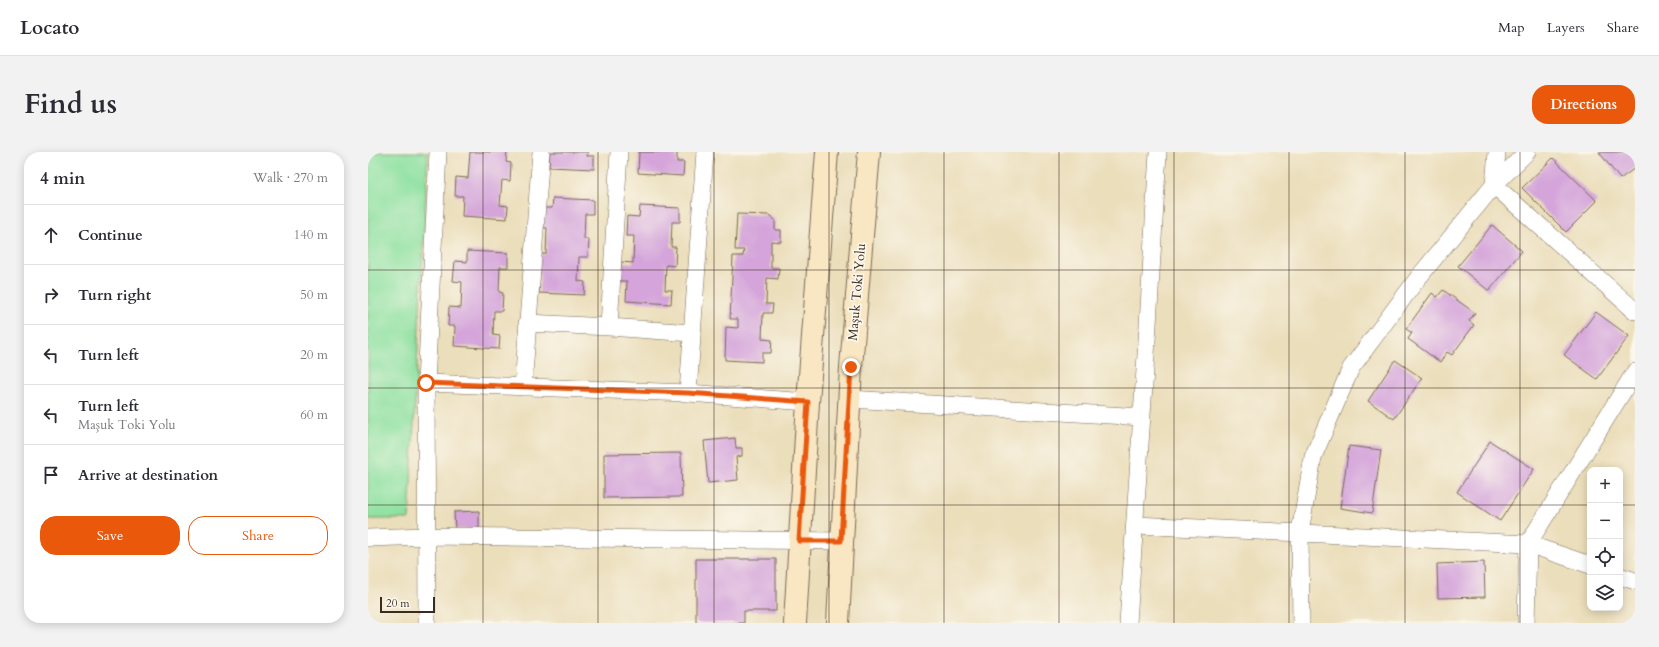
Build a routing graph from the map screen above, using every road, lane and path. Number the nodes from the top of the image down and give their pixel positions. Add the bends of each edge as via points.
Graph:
1 (438, 152) edge
2 (541, 152) edge
3 (619, 152) edge
4 (705, 152) edge
5 (827, 152) edge
6 (869, 152) edge
7 (1158, 152) edge
8 (1497, 152) edge
9 (1527, 152) edge
10 (1494, 185) junction
11 (1635, 311) edge
12 (527, 323) junction
13 (609, 327) junction
14 (692, 333) junction
15 (1635, 372) edge
16 (426, 383) junction
17 (523, 387) junction
18 (688, 393) junction
19 (850, 399) junction
20 (808, 402) junction
21 (1142, 417) junction
22 (1135, 525) junction
23 (1300, 532) junction
24 (426, 536) junction
25 (368, 538) edge
26 (799, 541) junction
27 (841, 541) junction
28 (1528, 544) junction
29 (1587, 564) edge
30 (1623, 577) edge
31 (1635, 581) edge
32 (427, 623) edge
33 (795, 623) edge
34 (838, 623) edge
35 (1128, 623) edge
36 (1301, 623) edge
37 (1526, 623) edge

1 - 16 street
2 - 12 street
3 - 13 street
4 - 14 street
5 - 20 main road
6 - 19 main road, Maşuk Toki Yolu
7 - 21 street
8 - 10 street
9 - 10 street
10 - 11 street
10 - 23 street via 1418,278 1350,368 1313,457
12 - 13 street
12 - 17 street
13 - 14 street
14 - 18 street
15 - 28 street
16 - 17 street
16 - 24 street
17 - 18 street
18 - 20 street
19 - 21 street
19 - 27 main road, Maşuk Toki Yolu
20 - 26 main road
21 - 22 street
22 - 23 street
22 - 35 street
23 - 28 street
23 - 36 street
24 - 25 street
24 - 26 street
24 - 32 street
26 - 27 street
26 - 33 main road
27 - 34 main road, Maşuk Toki Yolu
28 - 29 street
28 - 37 street
30 - 31 street

